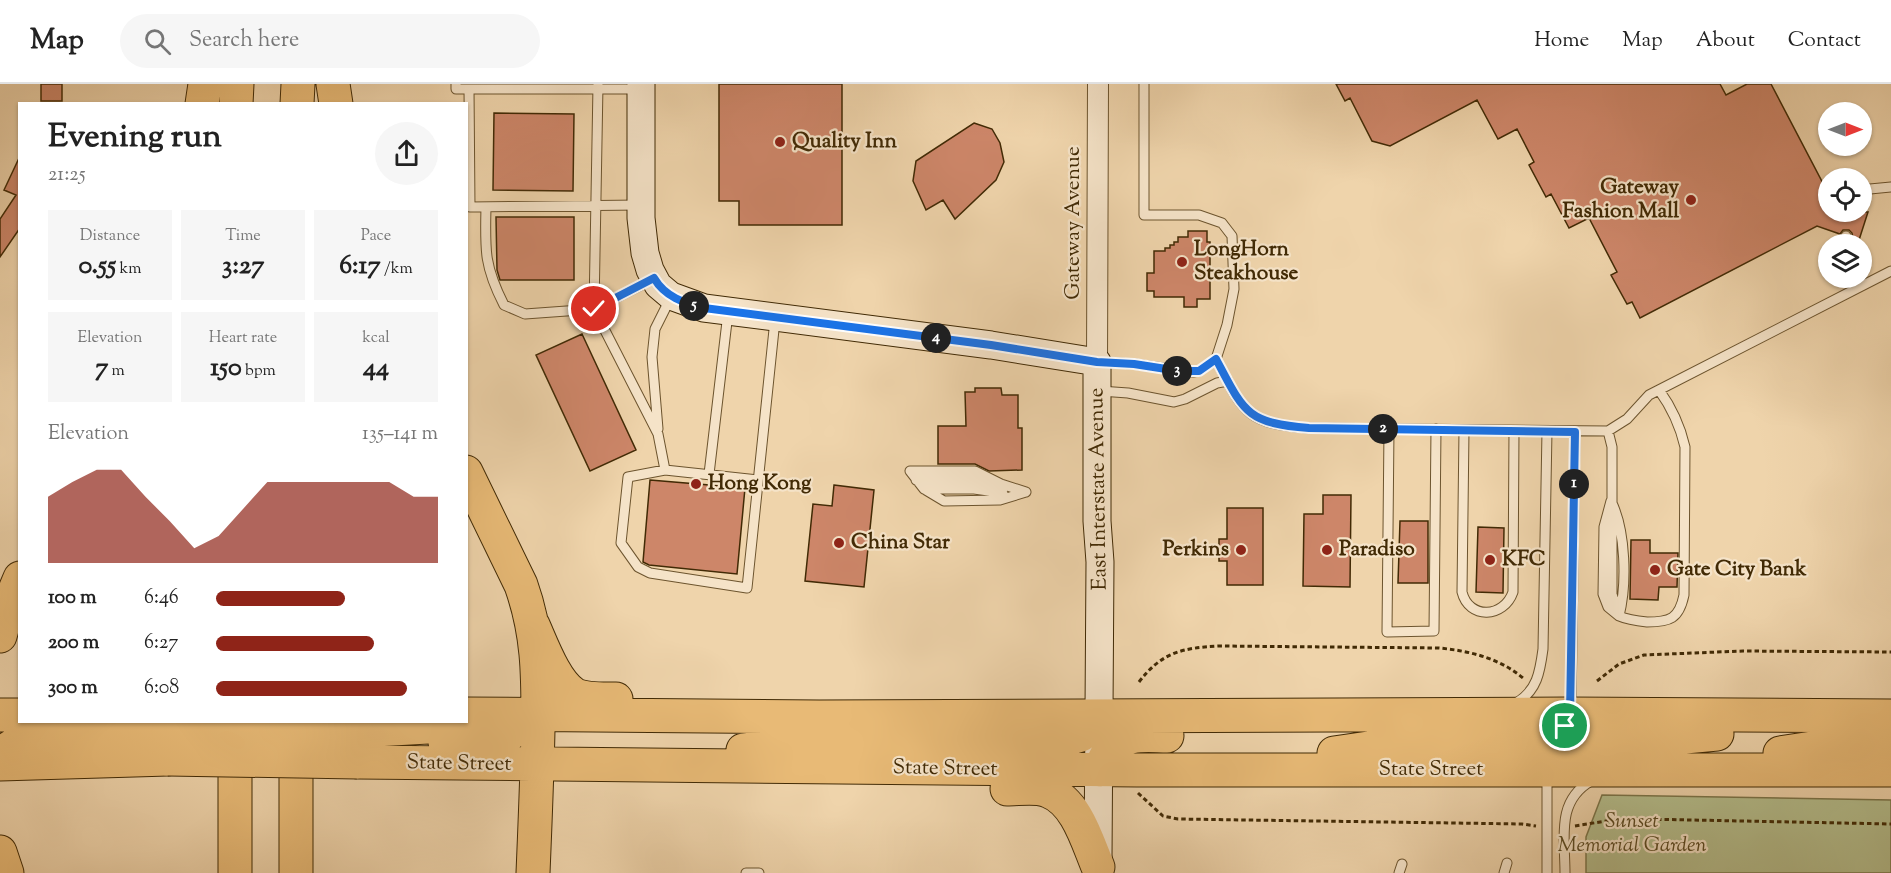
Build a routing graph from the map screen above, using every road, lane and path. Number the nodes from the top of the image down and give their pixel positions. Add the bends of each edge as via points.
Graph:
1 (206, 84) edge
2 (237, 84) edge
3 (297, 84) edge
4 (333, 84) edge
5 (456, 84) edge
6 (1098, 84) edge
7 (1144, 84) edge
8 (641, 86) edge
9 (598, 87) edge
10 (468, 89) junction
11 (202, 102) edge
12 (237, 102) edge
13 (297, 102) edge
14 (336, 102) edge
15 (1891, 187) edge
16 (1872, 189) edge
17 (641, 204) junction
18 (597, 206) junction
19 (486, 207) junction
20 (1891, 271) edge
21 (1872, 278) edge
22 (663, 287) junction
23 (1849, 288) edge
24 (594, 309) junction
25 (728, 312) junction
26 (775, 318) junction
27 (1216, 359) junction
28 (1097, 362) junction
29 (1228, 381) junction
30 (1659, 390) junction
31 (1098, 391) junction
32 (1389, 429) junction
33 (1436, 429) junction
34 (1464, 430) junction
35 (1514, 430) junction
36 (1547, 431) junction
37 (1608, 431) junction
38 (1575, 432) junction
39 (658, 434) junction
40 (665, 470) junction
41 (709, 474) junction
42 (468, 476) edge
43 (758, 480) junction
44 (916, 480) junction
45 (1026, 492) junction
46 (18, 583) edge
47 (533, 626) junction
48 (0, 636) edge
49 (1891, 652) edge
50 (1525, 679) dead end
51 (1597, 681) dead end
52 (1139, 682) dead end
53 (474, 714) edge
54 (1494, 714) junction
55 (0, 715) edge
56 (18, 715) edge
57 (538, 715) junction
58 (1020, 716) junction
59 (1100, 716) junction
60 (1568, 720) junction
61 (235, 723) edge
62 (297, 723) edge
63 (464, 723) edge
64 (1886, 724) edge
65 (168, 744) junction
66 (357, 745) junction
67 (0, 756) edge
68 (1549, 763) junction
69 (0, 764) edge
70 (537, 765) junction
71 (662, 766) junction
72 (1099, 770) junction
73 (1256, 770) junction
74 (1625, 770) junction
75 (1674, 770) junction
76 (1719, 770) junction
77 (1891, 770) edge
78 (1891, 787) edge
79 (1138, 793) dead end
80 (1891, 824) edge
81 (1538, 826) dead end
82 (1572, 826) dead end
83 (0, 852) edge
84 (1098, 870) edge
85 (7, 873) edge
86 (235, 873) edge
87 (296, 873) edge
88 (533, 873) edge
89 (746, 873) edge
90 (759, 873) edge
91 (1546, 873) edge
92 (1565, 873) edge

1 - 11 highway
2 - 12 highway
3 - 13 highway
4 - 14 highway
5 - 10 lane via 456,89
6 - 28 street, Gateway Avenue
7 - 27 lane via 1144,215 1199,215 1222,223 1232,236 1234,289
8 - 9 lane
8 - 17 street
9 - 10 lane
9 - 18 lane
10 - 19 lane via 470,207
15 - 16 lane
17 - 18 lane
17 - 22 street via 645,253
18 - 19 lane
18 - 24 lane
19 - 24 lane via 485,254 492,282 504,305 525,314
20 - 21 lane
22 - 24 lane
22 - 25 street, East Interstate Avenue via 704,308
22 - 39 lane via 652,357
23 - 30 lane
24 - 39 lane
25 - 26 street, East Interstate Avenue
25 - 41 lane
26 - 28 street, East Interstate Avenue
26 - 43 lane
27 - 28 lane via 1193,372
27 - 29 lane
28 - 31 street, East Interstate Avenue
29 - 31 lane via 1174,402
29 - 32 lane via 1246,411 1272,424
30 - 37 lane
30 - 37 lane via 1674,413 1684,447 1684,595 1682,606 1670,620 1635,621 1619,616 1612,594 1612,447
31 - 59 street, East Interstate Avenue
32 - 33 lane
32 - 33 lane via 1386,632 1434,631
33 - 34 lane
34 - 35 lane
34 - 35 lane via 1462,592 1468,605 1486,612 1507,605 1513,592
35 - 36 lane
36 - 38 lane
36 - 54 lane via 1542,664 1529,694
37 - 38 lane
38 - 60 lane
39 - 40 lane
40 - 41 lane
40 - 43 lane via 628,477 621,543 638,567 650,573 747,588
41 - 43 lane
42 - 47 highway via 521,585
44 - 45 lane via 975,480 1000,489
44 - 45 lane via 944,501 1000,500
44 - 45 lane via 910,471 975,471
46 - 48 highway
47 - 57 highway
47 - 58 highway via 560,679 574,694 598,699 976,702
49 - 51 path via 1644,655 1619,664
50 - 52 path via 1489,658 1448,649 1219,646 1169,654
53 - 57 highway
54 - 59 highway
54 - 60 highway
54 - 72 highway via 1429,728 1368,734 1138,736 1122,739 1111,748
55 - 56 highway
57 - 58 highway
57 - 66 highway via 502,739 484,743
57 - 70 highway
58 - 59 highway
59 - 71 highway via 1081,735 1068,739 815,741 759,747
59 - 72 street, East Interstate Avenue
60 - 64 highway
60 - 68 lane
60 - 73 highway via 1547,738 1389,745
61 - 86 highway
62 - 87 highway
63 - 66 highway
64 - 68 highway via 1575,742 1562,745
64 - 75 highway via 1819,747
65 - 66 highway, State Street, bridge
65 - 67 highway via 50,731 35,733
65 - 69 highway, State Street via 65,762
66 - 70 highway, State Street
68 - 73 highway, State Street
68 - 74 highway, State Street
68 - 91 lane
70 - 71 highway, State Street
70 - 88 highway
71 - 72 highway, State Street
71 - 84 highway via 770,785 1047,790 1063,800 1076,816
72 - 73 highway, State Street
72 - 84 street, East Interstate Avenue
74 - 75 highway, State Street
74 - 92 lane via 1593,780 1575,792 1569,802 1565,813
75 - 76 highway, State Street
76 - 77 highway, State Street
76 - 78 highway via 1788,783
79 - 81 path via 1163,816 1178,819
80 - 82 path via 1642,819
83 - 85 highway
89 - 90 lane

